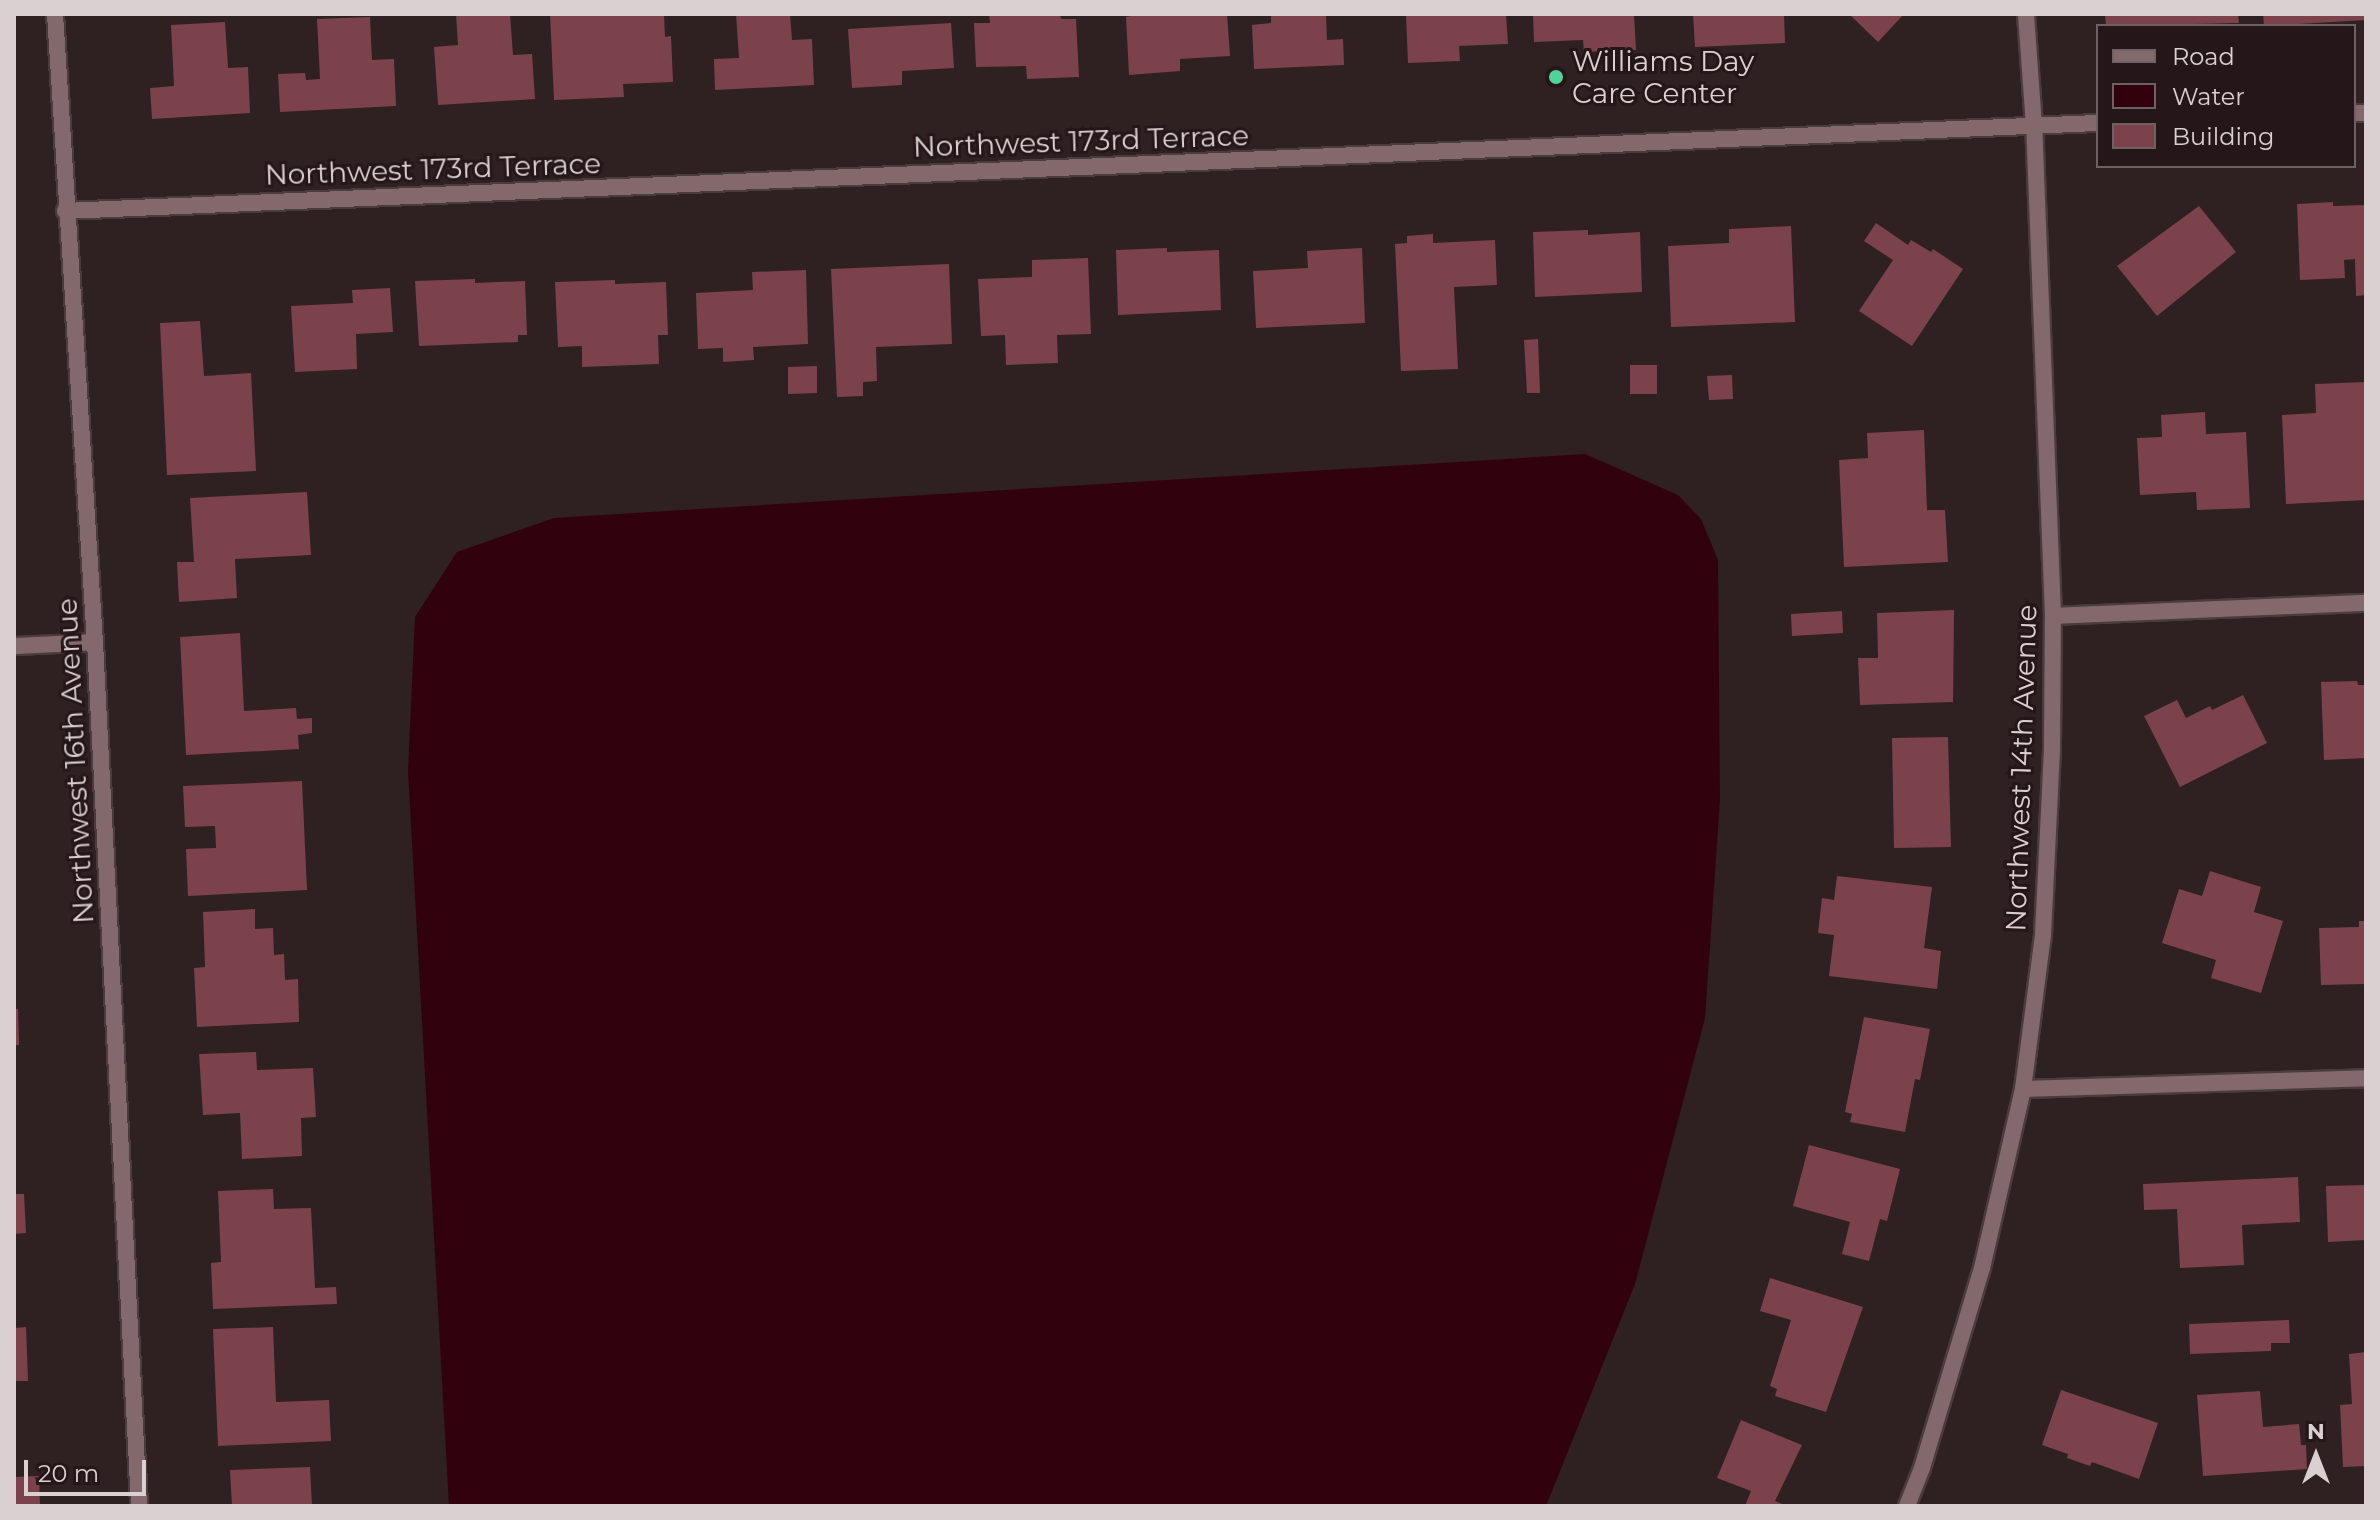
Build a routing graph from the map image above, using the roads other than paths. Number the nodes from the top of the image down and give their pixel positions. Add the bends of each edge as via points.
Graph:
1 (55, 14) edge
2 (2026, 14) edge
3 (2096, 123) edge
4 (2034, 126) junction
5 (65, 211) junction
6 (2366, 603) edge
7 (2053, 616) junction
8 (95, 642) junction
9 (14, 646) edge
10 (2366, 1078) edge
11 (2023, 1089) junction
12 (139, 1506) edge
13 (1907, 1506) edge

1 - 5 street, Northwest 16th Avenue
2 - 4 street, Northwest 14th Avenue
3 - 4 street, Northwest 173rd Terrace
4 - 5 street, Northwest 173rd Terrace
4 - 7 street, Northwest 14th Avenue
5 - 8 street, Northwest 16th Avenue
6 - 7 street
7 - 11 street, Northwest 14th Avenue via 2043,934
8 - 9 street
8 - 12 street, Northwest 16th Avenue
10 - 11 street
11 - 13 street, Northwest 14th Avenue via 1982,1268

